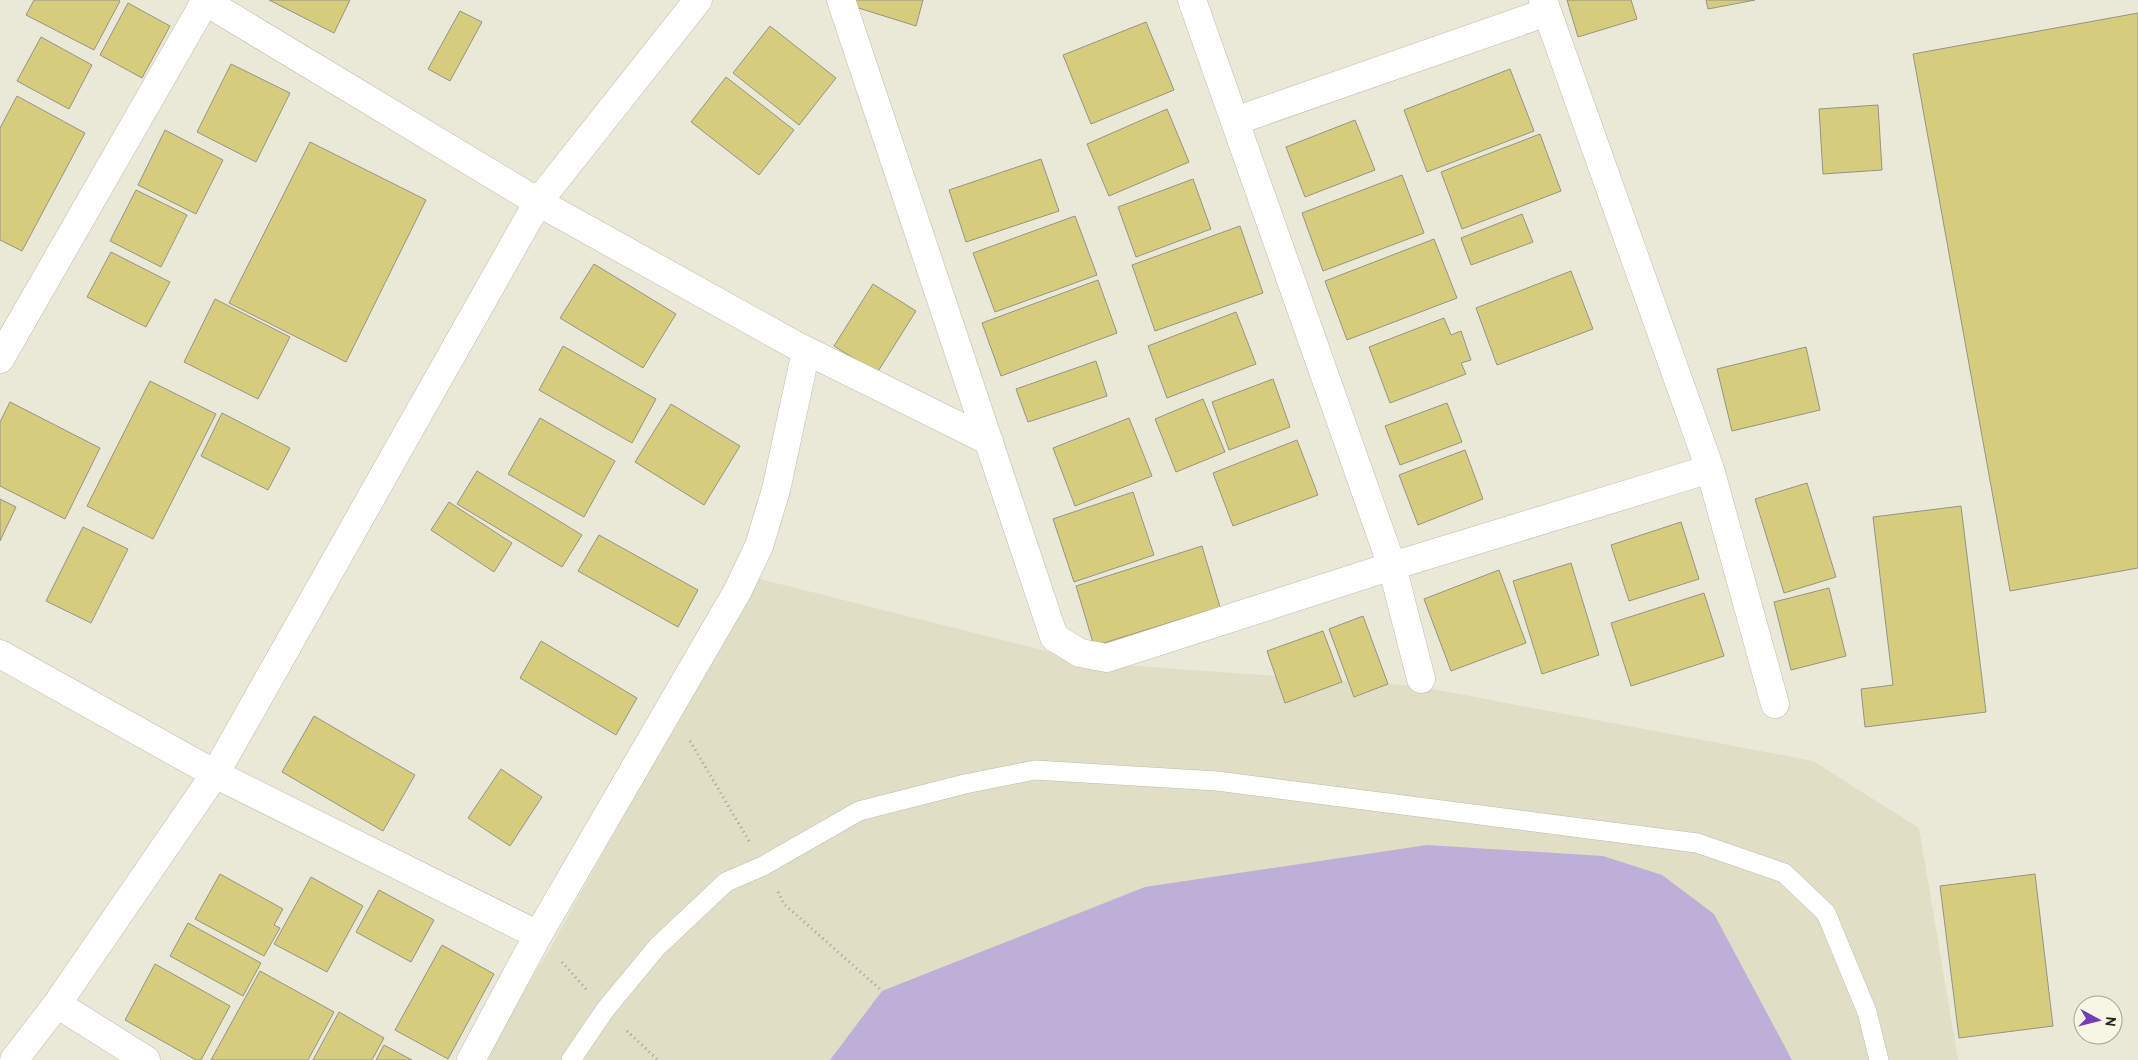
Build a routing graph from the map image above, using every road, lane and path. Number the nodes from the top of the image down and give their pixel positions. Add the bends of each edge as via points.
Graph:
1 (205, 0) edge
2 (698, 0) edge
3 (841, 0) edge
4 (1192, 0) edge
5 (1545, 6) edge
6 (1235, 121) junction
7 (538, 202) junction
8 (806, 351) junction
9 (0, 359) edge
10 (989, 442) junction
11 (1710, 469) junction
12 (1392, 566) junction
13 (0, 654) edge
14 (1420, 679) dead end
15 (1775, 704) dead end
16 (215, 774) junction
17 (538, 935) junction
18 (57, 1004) junction
19 (14, 1060) edge
20 (146, 1060) edge
21 (471, 1060) edge
22 (571, 1060) edge
23 (1879, 1060) edge

1 - 7 street
1 - 9 street
2 - 7 street
3 - 10 street
4 - 6 street
5 - 6 street
5 - 11 street
6 - 12 street
7 - 8 street
7 - 16 street
8 - 10 street
8 - 17 street via 776,490 759,546 737,592
10 - 12 street via 1054,637 1080,653 1107,658
11 - 12 street
11 - 15 street
12 - 14 street
13 - 16 street
16 - 17 street
16 - 18 street
17 - 21 street
18 - 19 street
18 - 20 street
22 - 23 lane via 656,947 726,882 763,866 859,811 1035,770 1217,781 1697,843 1784,873 1826,913 1867,1012

